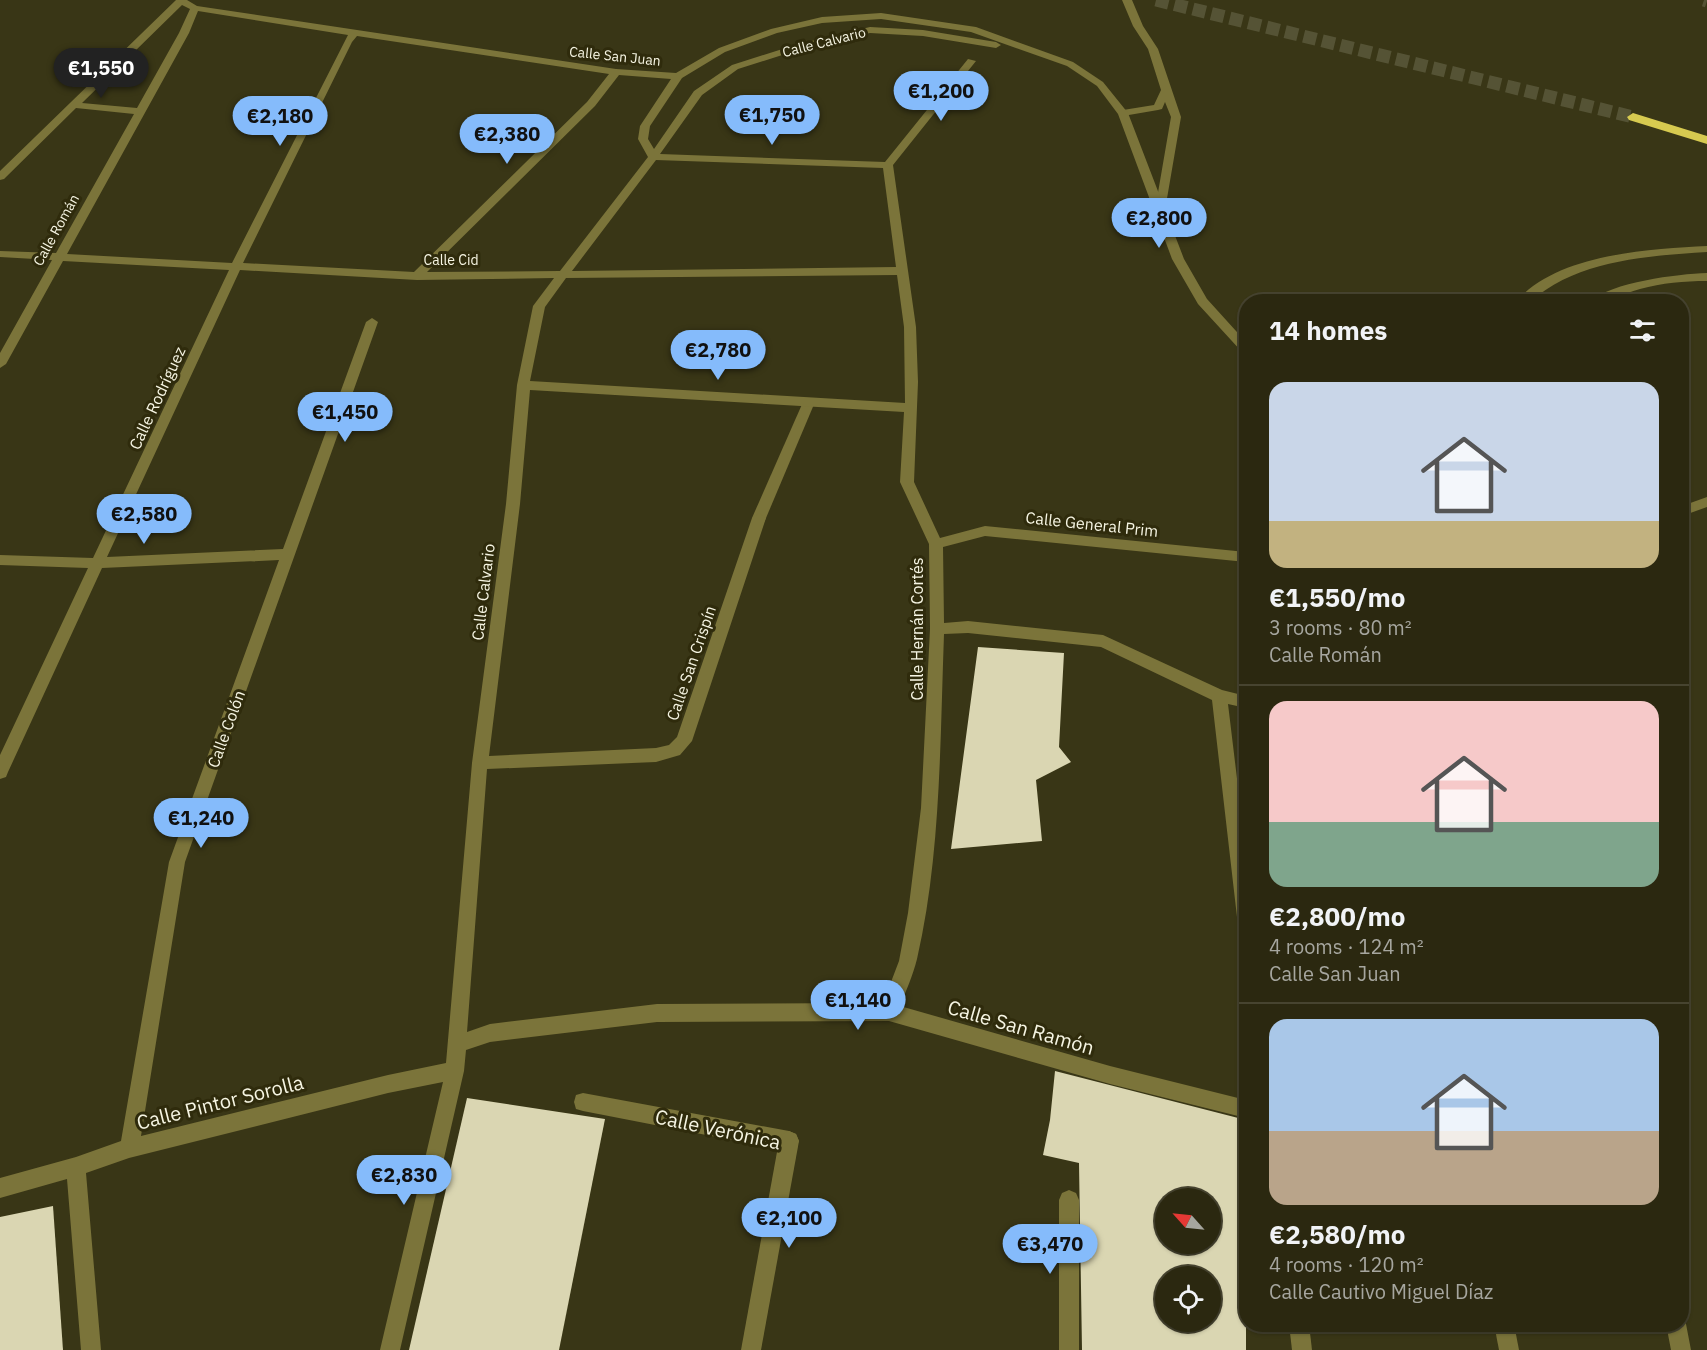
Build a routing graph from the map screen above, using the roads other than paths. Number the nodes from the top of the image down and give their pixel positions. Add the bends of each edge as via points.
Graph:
1 (181, 0) edge
2 (1127, 0) edge
3 (195, 8) junction
4 (352, 37) junction
5 (1037, 52) junction
6 (971, 61) dead end
7 (616, 72) junction
8 (678, 76) junction
9 (1166, 90) junction
10 (75, 105) junction
11 (140, 111) junction
12 (1123, 113) junction
13 (1633, 117) tunnel mouth
14 (1707, 140) edge
15 (654, 158) junction
16 (888, 165) junction
17 (0, 177) edge
18 (1160, 210) junction
19 (1707, 249) edge
20 (0, 254) edge
21 (58, 256) junction
22 (236, 266) junction
23 (902, 271) junction
24 (562, 275) junction
25 (417, 276) junction
26 (1707, 277) edge
27 (1529, 294) edge
28 (1610, 294) edge
29 (372, 322) dead end
30 (1239, 341) edge
31 (0, 364) edge
32 (523, 385) junction
33 (809, 402) junction
34 (911, 408) junction
35 (1707, 502) edge
36 (1689, 508) edge
37 (936, 544) junction
38 (289, 554) junction
39 (1239, 556) edge
40 (0, 560) edge
41 (98, 563) junction
42 (937, 629) junction
43 (1219, 696) junction
44 (1239, 700) edge
45 (480, 763) junction
46 (0, 772) edge
47 (1239, 860) edge
48 (889, 1012) junction
49 (458, 1044) junction
50 (455, 1071) junction
51 (583, 1102) dead end
52 (1239, 1107) edge
53 (129, 1148) junction
54 (76, 1167) junction
55 (0, 1188) edge
56 (1069, 1200) dead end
57 (1300, 1332) edge
58 (1506, 1332) edge
59 (1677, 1332) edge
60 (91, 1350) edge
61 (390, 1350) edge
62 (751, 1350) edge
63 (1069, 1350) edge
64 (1302, 1350) edge
65 (1509, 1350) edge
66 (1680, 1350) edge

1 - 3 street
1 - 10 street
2 - 9 street via 1153,50
3 - 4 street, Calle San Juan
3 - 11 street, Calle Román
4 - 7 street, Calle San Juan
4 - 22 street, Calle Rodríguez
5 - 8 street, Calle San Juan via 973,29 881,16 822,20 774,31 722,50
5 - 12 street via 1070,64 1100,84
5 - 15 street, Calle Calvario via 923,33 870,30 798,46 735,68 698,93
6 - 16 street
7 - 8 street, Calle San Juan
7 - 25 street via 591,104
8 - 15 street via 645,126 643,139
9 - 12 street via 1158,107
9 - 18 street via 1176,117
10 - 11 street
10 - 17 street
11 - 21 street, Calle Román
12 - 18 street
13 - 14 highway
15 - 16 street
15 - 24 street, Calle Calvario
16 - 23 street, Calle Hernán Cortés
18 - 30 street via 1179,259 1202,301
19 - 27 street via 1634,256 1576,269
20 - 21 street, Calle Cid
21 - 22 street, Calle Cid
21 - 31 street, Calle Román
22 - 25 street, Calle Cid
22 - 41 street, Calle Rodríguez
23 - 24 street, Calle Cid
23 - 34 street, Calle Hernán Cortés via 910,327
24 - 25 street, Calle Cid
24 - 32 street, Calle Calvario via 538,306
26 - 28 street via 1691,276
29 - 38 street, Calle Colón
32 - 33 street
32 - 45 street, Calle Calvario via 513,504
33 - 34 street
33 - 45 street, Calle San Crispín via 759,518 684,741 674,750 656,755
34 - 37 street, Calle Hernán Cortés via 907,482
35 - 36 street
37 - 39 street, Calle General Prim via 985,531
37 - 42 street, Calle Hernán Cortés
38 - 41 street
38 - 53 street, Calle Colón via 177,862
40 - 41 street
41 - 46 street, Calle Rodríguez
42 - 43 street via 969,627 1103,642
42 - 48 street, Calle Hernán Cortés via 929,808 917,913 908,962
43 - 44 street
43 - 47 street
45 - 49 street, Calle Calvario
48 - 49 street, Calle San Ramón via 657,1013 490,1033
48 - 52 street, Calle San Ramón
49 - 50 street, Calle Calvario
50 - 53 street, Calle Pintor Sorolla
50 - 61 street, Calle Calvario
51 - 62 street, Calle Verónica via 789,1141
53 - 54 street, Calle Pintor Sorolla
54 - 55 street, Calle Pintor Sorolla
54 - 60 street
56 - 63 street
57 - 64 street
58 - 65 street
59 - 66 street

